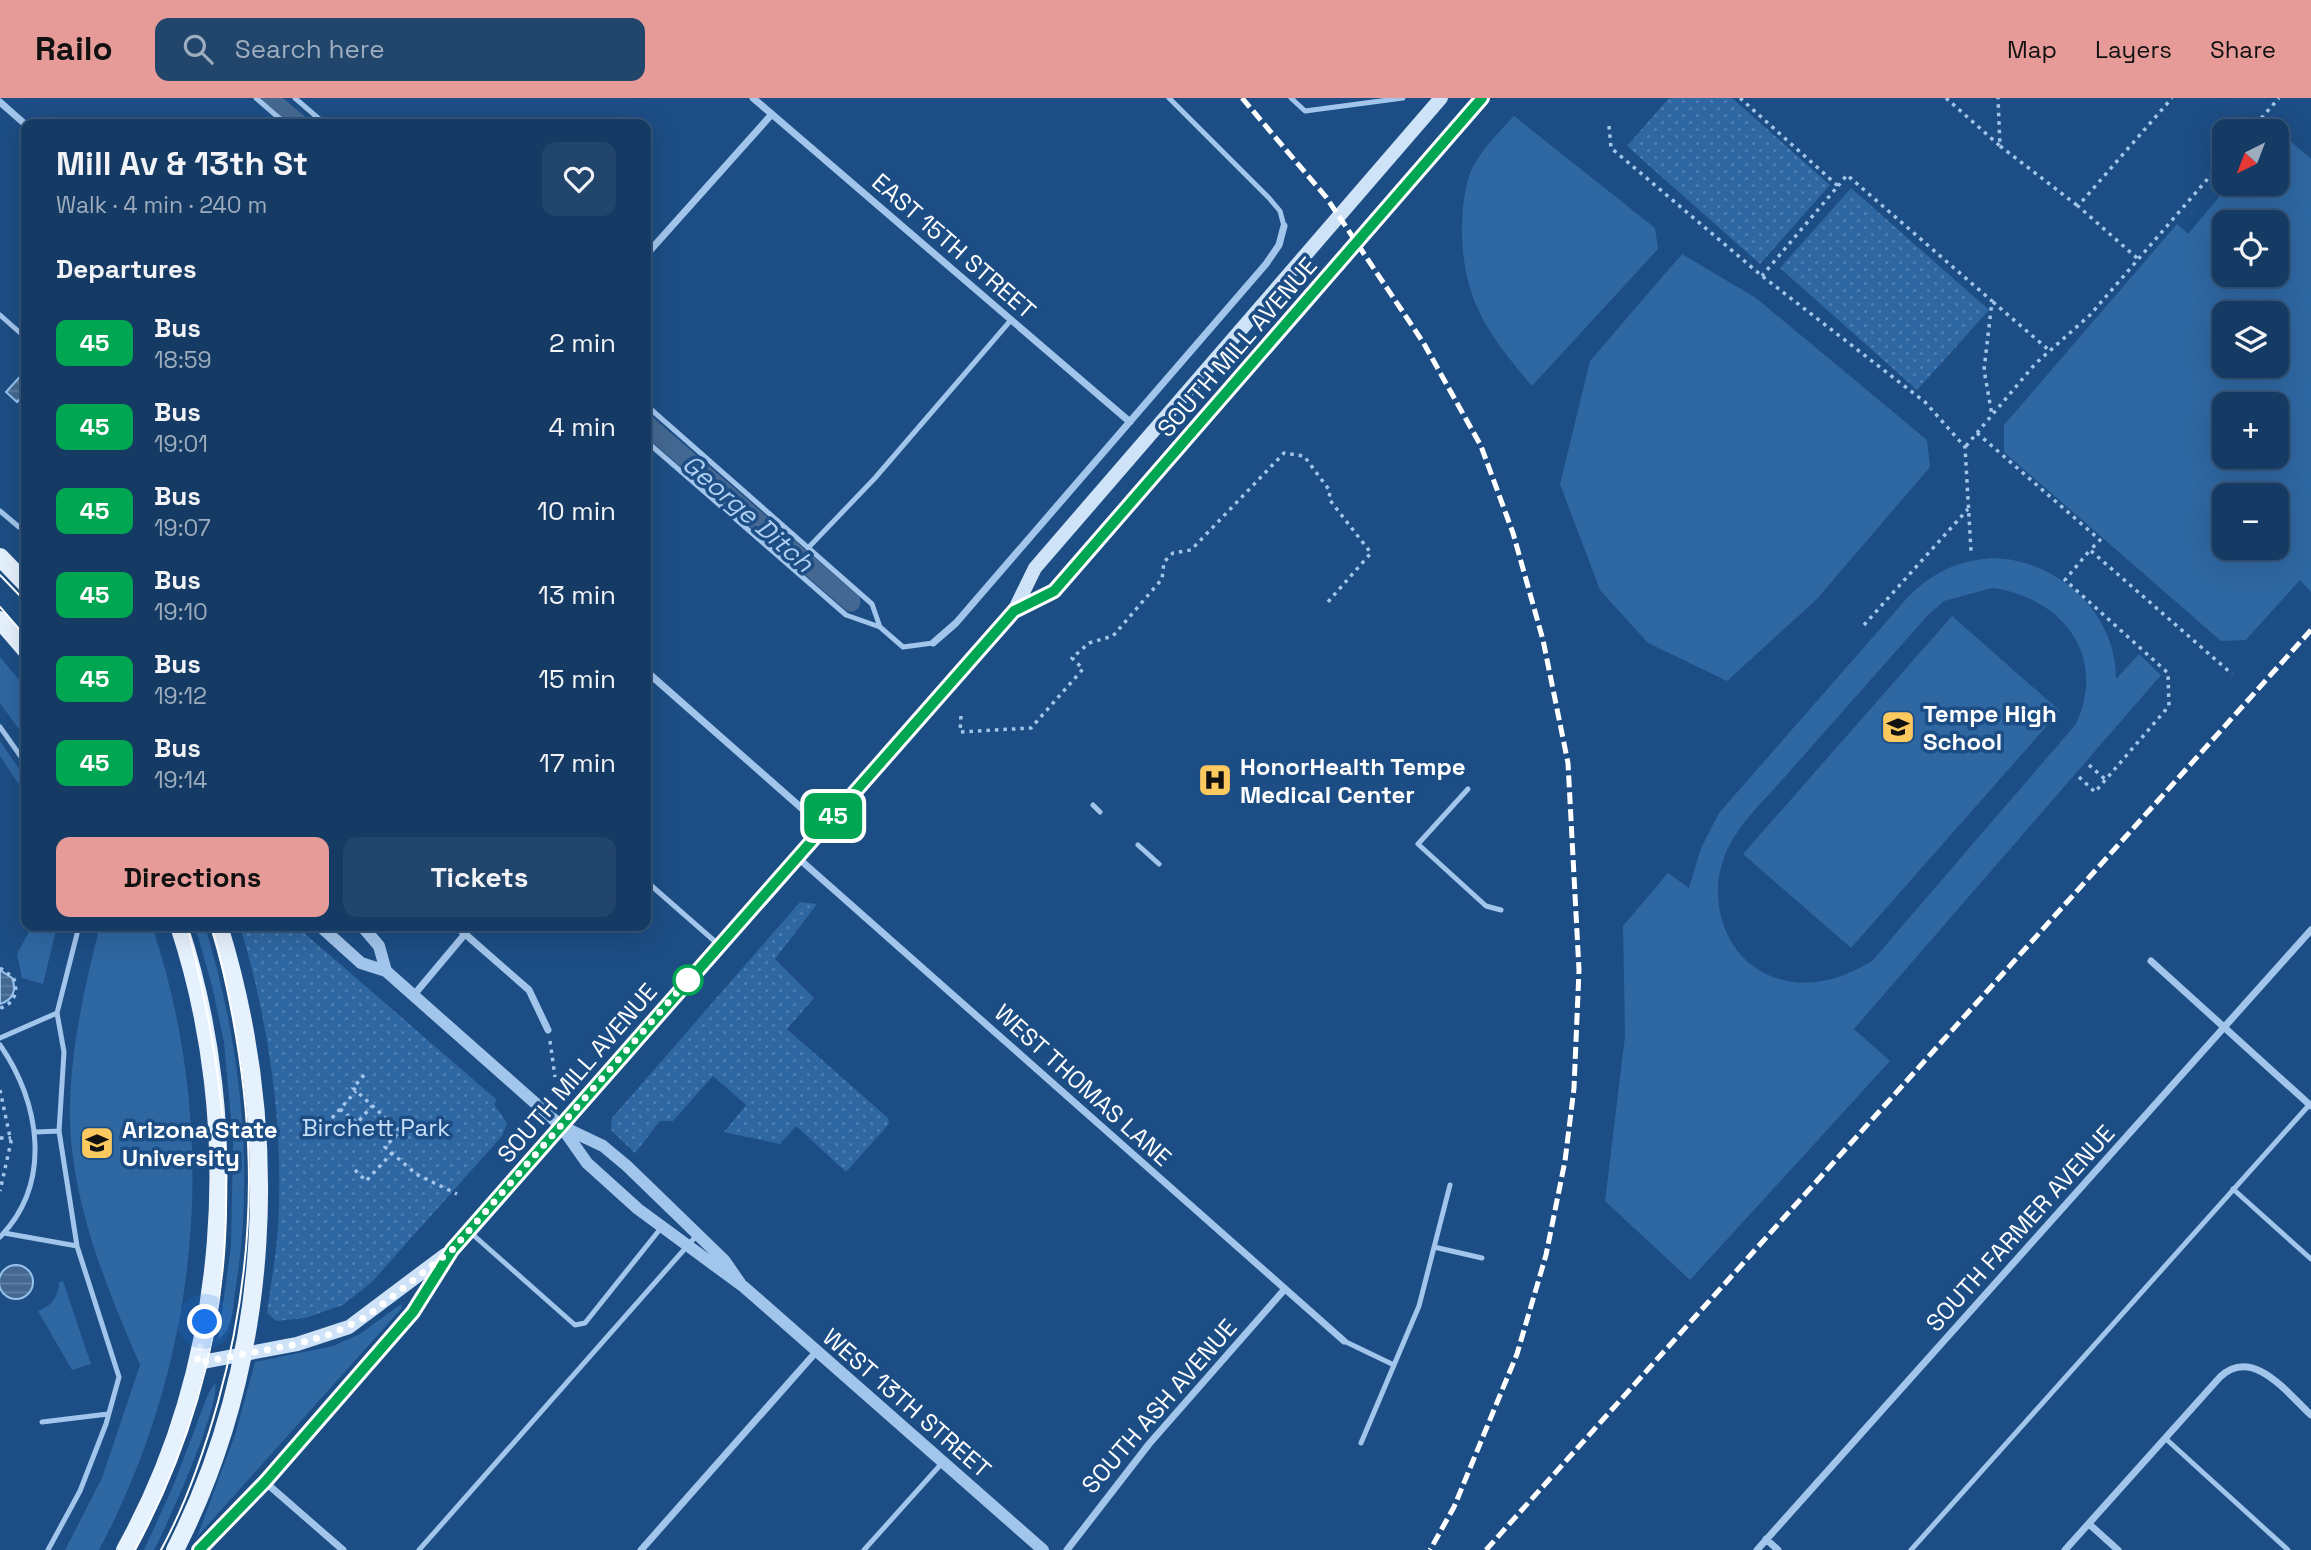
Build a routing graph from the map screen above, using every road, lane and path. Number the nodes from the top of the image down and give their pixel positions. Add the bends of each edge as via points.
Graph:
1 (256, 98) edge
2 (295, 98) edge
3 (754, 98) edge
4 (1170, 98) edge
5 (1291, 98) edge
6 (1403, 98) edge
7 (1441, 98) edge
8 (1482, 98) edge
9 (1740, 98) edge
10 (1946, 98) edge
11 (1998, 98) edge
12 (2172, 98) edge
13 (2279, 98) edge
14 (0, 102) edge
15 (772, 114) junction
16 (280, 119) edge
17 (319, 119) edge
18 (2261, 119) edge
19 (21, 121) edge
20 (1609, 126) dead end
21 (2000, 146) junction
22 (2212, 174) edge
23 (1838, 186) junction
24 (2078, 206) junction
25 (1283, 226) joint
26 (651, 249) edge
27 (2137, 258) junction
28 (1762, 276) junction
29 (1992, 301) junction
30 (0, 315) edge
31 (1011, 320) junction
32 (21, 334) edge
33 (2050, 351) junction
34 (651, 409) edge
35 (1992, 415) junction
36 (1130, 422) junction
37 (1977, 433) junction
38 (651, 445) edge
39 (1965, 447) junction
40 (1968, 509) junction
41 (0, 511) edge
42 (19, 527) dead end
43 (808, 548) junction
44 (2091, 550) junction
45 (1971, 551) dead end
46 (0, 557) edge
47 (21, 579) edge
48 (1327, 603) dead end
49 (1014, 611) junction
50 (0, 620) edge
51 (1864, 625) dead end
52 (880, 627) junction
53 (933, 643) joint
54 (21, 644) edge
55 (2232, 674) dead end
56 (651, 675) edge
57 (961, 716) dead end
58 (0, 727) edge
59 (21, 757) edge
60 (2089, 765) dead end
61 (2079, 777) dead end
62 (2106, 779) junction
63 (1468, 789) dead end
64 (1093, 805) dead end
65 (1100, 812) dead end
66 (823, 827) junction
67 (1138, 845) dead end
68 (797, 857) junction
69 (1159, 864) dead end
70 (651, 885) edge
71 (1501, 910) dead end
72 (78, 931) edge
73 (180, 931) edge
74 (220, 931) edge
75 (326, 931) edge
76 (366, 931) edge
77 (462, 931) edge
78 (465, 934) junction
79 (2309, 936) edge
80 (719, 945) junction
81 (2151, 961) dead end
82 (0, 968) edge
83 (386, 971) junction
84 (413, 996) junction
85 (0, 1008) edge
86 (57, 1013) junction
87 (2225, 1027) junction
88 (548, 1030) joint
89 (0, 1038) edge
90 (0, 1045) edge
91 (364, 1075) dead end
92 (555, 1077) dead end
93 (0, 1090) edge
94 (356, 1091) junction
95 (2310, 1105) edge
96 (372, 1106) junction
97 (340, 1109) junction
98 (332, 1118) dead end
99 (561, 1126) junction
100 (59, 1131) junction
101 (36, 1132) junction
102 (0, 1138) edge
103 (11, 1138) junction
104 (392, 1153) junction
105 (355, 1170) dead end
106 (1450, 1185) dead end
107 (2233, 1189) junction
108 (0, 1191) edge
109 (457, 1194) dead end
110 (663, 1226) junction
111 (468, 1231) junction
112 (2, 1235) edge
113 (697, 1235) junction
114 (686, 1244) junction
115 (77, 1245) junction
116 (1434, 1247) junction
117 (452, 1250) junction
118 (1482, 1258) dead end
119 (2311, 1259) edge
120 (744, 1287) junction
121 (1284, 1290) junction
122 (1344, 1342) joint
123 (816, 1352) junction
124 (243, 1354) junction
125 (197, 1363) junction
126 (1394, 1365) junction
127 (108, 1414) junction
128 (2311, 1415) edge
129 (42, 1422) dead end
130 (2165, 1438) junction
131 (1362, 1443) dead end
132 (943, 1462) junction
133 (265, 1482) junction
134 (2089, 1524) junction
135 (1766, 1539) junction
136 (48, 1550) edge
137 (125, 1550) edge
138 (174, 1550) edge
139 (199, 1550) edge
140 (343, 1550) edge
141 (419, 1550) edge
142 (641, 1550) edge
143 (864, 1550) edge
144 (1043, 1550) edge
145 (1067, 1550) edge
146 (1757, 1550) edge
147 (1778, 1550) edge
148 (1911, 1550) edge
149 (2065, 1550) edge
150 (2118, 1550) edge
151 (2288, 1550) edge

1 - 16 lane
2 - 17 lane
3 - 15 street, EAST 15TH STREET
4 - 25 lane via 1269,198 1280,211
5 - 6 lane via 1305,111
7 - 49 main road, SOUTH MILL AVENUE via 1035,568
8 - 49 main road, SOUTH MILL AVENUE via 1054,591
9 - 23 path
10 - 21 path
11 - 21 path
12 - 24 path
13 - 18 path
14 - 19 street
15 - 26 street
15 - 31 street, EAST 15TH STREET
20 - 28 path via 1611,148
21 - 24 path
22 - 27 path
23 - 28 path
23 - 29 path via 1847,175
24 - 27 path
25 - 36 street, SOUTH MILL AVENUE via 1279,245 1266,264
27 - 33 path via 2090,314
28 - 39 path via 1926,402
29 - 33 path
29 - 35 path via 1984,370
30 - 32 lane
31 - 36 street, EAST 15TH STREET
31 - 43 lane
33 - 35 path
34 - 43 lane
35 - 37 path
36 - 53 street, SOUTH MILL AVENUE
37 - 39 path
37 - 44 path via 2100,540
38 - 52 lane via 846,615
39 - 40 path
40 - 45 path
40 - 51 path
41 - 42 lane
43 - 52 lane via 872,604
44 - 55 path
44 - 62 path via 2064,580 2168,673 2169,706
46 - 47 main road
48 - 57 path via 1371,553 1329,499 1330,491 1304,456 1284,453 1191,550 1173,552 1164,562 1162,579 1113,636 1089,643 1072,658 1083,669 1031,729 960,732
49 - 66 main road, SOUTH MILL AVENUE
50 - 54 main road
52 - 53 lane via 903,647
56 - 66 street
58 - 59 lane
60 - 62 path
61 - 62 path via 2095,792
63 - 71 lane via 1418,844 1486,906
64 - 65 lane
66 - 68 main road, SOUTH MILL AVENUE
67 - 69 lane
68 - 80 main road, SOUTH MILL AVENUE
68 - 121 street, WEST THOMAS LANE
70 - 80 lane
72 - 86 lane
73 - 125 main road via 197,986 214,1084 215,1252
74 - 124 main road via 243,1014 259,1136 260,1196
75 - 83 street via 361,963
76 - 83 street via 379,946
77 - 78 street
78 - 84 street
78 - 88 street via 529,990
79 - 87 street, SOUTH FARMER AVENUE
80 - 99 main road, SOUTH MILL AVENUE
81 - 87 street
82 - 85 path via 13,976 17,990 11,1002
83 - 84 street
84 - 99 street
86 - 89 lane
86 - 100 lane via 64,1052
87 - 95 street
87 - 135 street, SOUTH FARMER AVENUE
88 - 92 path
90 - 101 lane via 28,1097
91 - 94 path via 353,1088
93 - 103 path
94 - 96 path
94 - 97 path
95 - 107 lane
96 - 97 path via 357,1123
96 - 104 path via 400,1131 386,1147
97 - 98 path
99 - 110 street, WEST 13TH STREET via 587,1163
99 - 111 main road, SOUTH MILL AVENUE
99 - 113 street, WEST 13TH STREET via 603,1146
100 - 101 lane
100 - 115 lane
101 - 112 lane via 36,1166 20,1210
102 - 103 path
103 - 108 path
104 - 105 path via 366,1181
104 - 109 path via 416,1174
106 - 116 lane
107 - 119 lane
107 - 148 lane
110 - 111 lane via 585,1323 575,1325
110 - 114 street, WEST 13TH STREET
111 - 117 main road, SOUTH MILL AVENUE
112 - 115 lane
113 - 114 lane
113 - 120 street, WEST 13TH STREET
114 - 120 street, WEST 13TH STREET
114 - 141 lane
115 - 127 lane via 119,1377
116 - 118 lane
116 - 126 lane via 1419,1306
117 - 124 main road, SOUTH MILL AVENUE via 349,1327 297,1344
117 - 133 main road, SOUTH MILL AVENUE via 413,1312
120 - 123 street, WEST 13TH STREET
121 - 122 street, WEST THOMAS LANE
121 - 145 street, SOUTH ASH AVENUE via 1149,1444
122 - 126 lane
123 - 132 street, WEST 13TH STREET
123 - 142 street
124 - 125 main road, SOUTH MILL AVENUE
124 - 138 main road via 214,1464
125 - 137 main road via 166,1463
126 - 131 lane
127 - 129 lane
127 - 136 lane via 80,1491
128 - 130 street via 2263,1373 2245,1364 2227,1370
130 - 134 street
130 - 151 lane
132 - 143 lane
132 - 144 street, WEST 13TH STREET
133 - 139 main road, SOUTH MILL AVENUE
133 - 140 street
134 - 149 street
134 - 150 street
135 - 146 street, SOUTH FARMER AVENUE
135 - 147 street

